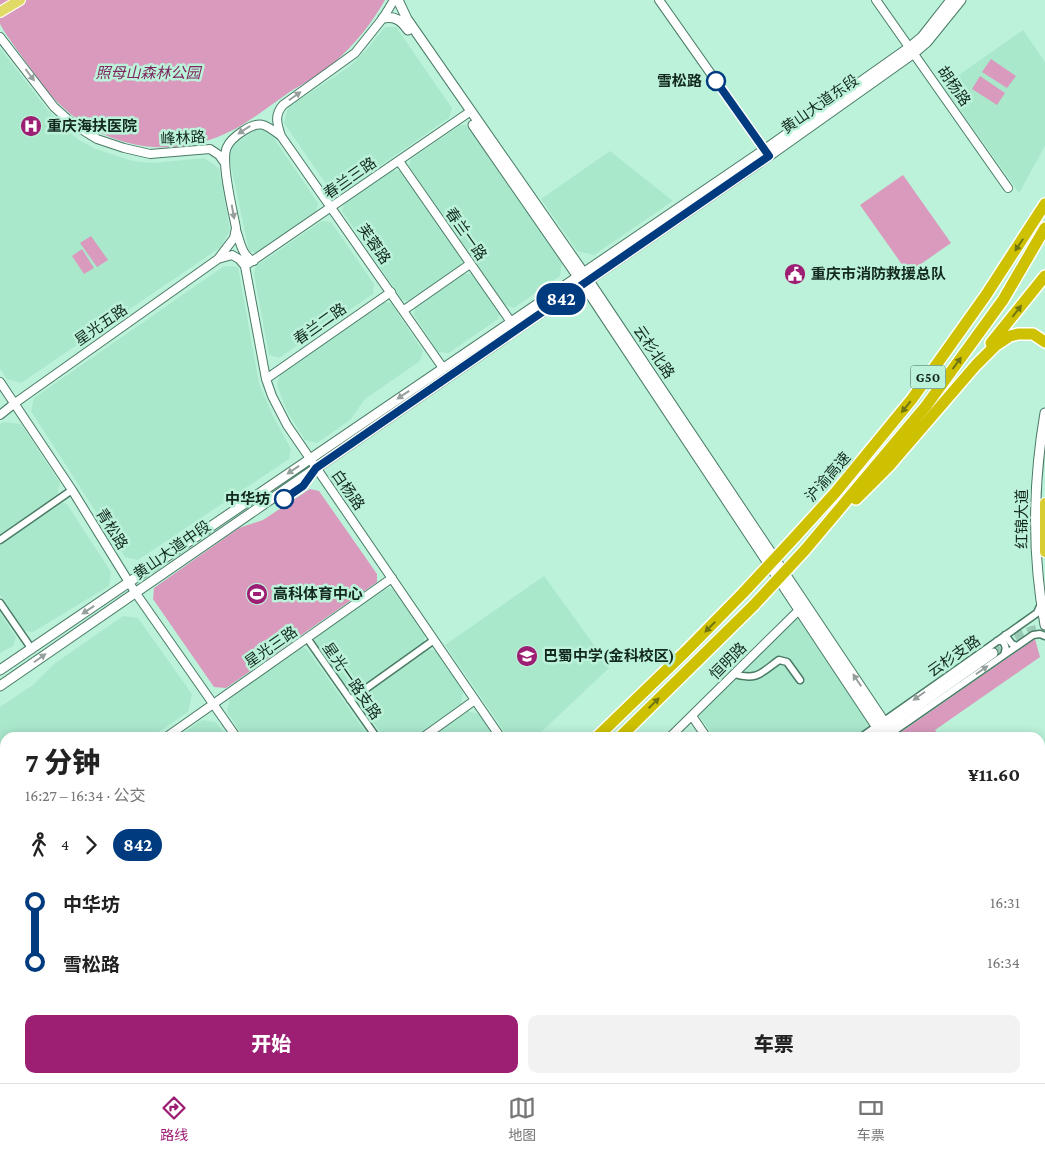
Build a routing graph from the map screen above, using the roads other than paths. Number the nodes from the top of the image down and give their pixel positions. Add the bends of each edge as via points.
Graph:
1 (20, 0) edge
2 (394, 0) edge
3 (398, 0) edge
4 (659, 0) edge
5 (876, 0) edge
6 (951, 0) edge
7 (961, 0) edge
8 (0, 12) edge
9 (383, 18) junction
10 (0, 37) edge
11 (912, 50) junction
12 (469, 113) junction
13 (281, 136) junction
14 (767, 153) junction
15 (399, 161) junction
16 (225, 164) junction
17 (1008, 188) dead end
18 (1045, 199) edge
19 (1045, 204) edge
20 (332, 207) junction
21 (1038, 217) junction
22 (236, 228) junction
23 (1045, 228) edge
24 (218, 259) junction
25 (254, 261) junction
26 (470, 264) junction
27 (245, 266) junction
28 (580, 274) junction
29 (1045, 276) edge
30 (586, 282) junction
31 (391, 292) junction
32 (404, 310) junction
33 (510, 322) junction
34 (1045, 342) edge
35 (443, 368) junction
36 (266, 379) junction
37 (0, 382) edge
38 (954, 390) junction
39 (15, 403) junction
40 (1045, 413) edge
41 (0, 416) edge
42 (310, 459) junction
43 (316, 468) junction
44 (72, 490) junction
45 (1045, 503) edge
46 (834, 518) junction
47 (0, 540) edge
48 (1045, 552) edge
49 (392, 578) junction
50 (129, 582) junction
51 (135, 592) junction
52 (0, 603) edge
53 (1041, 604) junction
54 (803, 606) junction
55 (1045, 625) edge
56 (1005, 635) junction
57 (1045, 636) edge
58 (307, 638) junction
59 (434, 640) junction
60 (997, 641) junction
61 (1017, 646) junction
62 (31, 648) junction
63 (993, 653) tunnel mouth
64 (1004, 655) junction
65 (0, 670) edge
66 (734, 674) junction
67 (800, 680) dead end
68 (0, 686) edge
69 (350, 700) junction
70 (475, 700) junction
71 (214, 704) junction
72 (692, 716) junction
73 (886, 731) edge
74 (174, 732) edge
75 (233, 732) edge
76 (373, 732) edge
77 (430, 732) edge
78 (497, 732) edge
79 (602, 732) edge
80 (625, 732) edge
81 (675, 732) edge
82 (703, 732) edge

1 - 8 main road
2 - 9 street
3 - 12 main road, 云杉北路
4 - 14 street
5 - 11 street, 胡杨路
6 - 11 main road, 黄山大道东段
7 - 11 main road, 黄山大道东段 via 927,42
9 - 12 main road, 云杉北路 via 390,17 403,23
13 -> 9 street via 277,122 280,108 350,57
10 -> 16 street, 峰林路 via 54,106 73,124 97,139 150,154 210,149
11 - 14 main road, 黄山大道东段
11 - 17 street, 胡杨路
12 - 15 street, 春兰三路
12 - 28 main road, 云杉北路
13 -> 16 street, 峰林路 via 265,125 252,125 230,142 225,151
13 - 20 street, 芙蓉路
14 - 28 main road, 黄山大道东段
14 - 30 main road, 黄山大道东段
15 - 20 street, 春兰三路
15 - 26 street, 春兰一路
16 -> 22 street
18 - 21 highway
19 - 21 highway, 沪渝高速 / G50
20 - 25 street, 春兰三路
20 - 31 street, 芙蓉路
21 -> 79 highway, 沪渝高速 / G50, bridge via 912,400 835,494 744,592
22 - 24 street via 234,238
22 - 25 street via 245,255
46 -> 23 highway, 沪渝高速 / G50 via 926,406 1003,300
24 - 27 street via 232,255
24 - 39 street, 星光五路
25 - 27 street, 春兰三路
26 - 32 street
26 - 33 street, 春兰一路
27 - 36 street, 白杨路
28 - 30 main road, 云杉北路
28 - 33 main road, 黄山大道中段
38 -> 29 highway
30 - 43 main road, 黄山大道中段
30 - 54 main road, 云杉北路
31 - 32 street, 芙蓉路
31 - 36 street, 春兰二路
32 - 35 street, 芙蓉路
33 - 35 main road, 黄山大道中段
34 - 38 highway via 1033,334 1010,336 995,346
35 -> 42 main road, 黄山大道中段
36 - 42 street, 白杨路 via 280,414
37 - 39 street, 青松路
38 - 46 highway via 863,494
39 - 41 street, 星光五路
39 - 44 street, 青松路
40 - 53 main road, 红锦大道 via 1036,500
42 - 43 street, 白杨路
42 -> 50 main road, 黄山大道中段
43 - 49 street, 白杨路
43 - 51 main road, 黄山大道中段
44 - 47 street
44 - 50 street, 青松路
45 - 48 highway, 红锦大道
80 -> 46 highway, 沪渝高速 / G50, bridge via 754,605
49 - 58 street, 星光三路
49 - 59 street, 白杨路
50 - 51 street, 青松路
50 -> 62 main road, 黄山大道中段
68 -> 51 main road, 黄山大道中段
51 - 71 street, 青松路
52 - 62 street
53 - 55 main road, 红锦大道
53 - 56 street, 云杉支路 via 1037,613
54 - 66 street, 恒明路
54 - 73 main road, 云杉北路
56 - 60 street, 云杉支路
56 - 61 street
57 - 61 street, 云杉支路 via 1032,635
58 - 69 street, 星光一路支路
58 - 71 street, 星光三路
59 - 69 street
59 - 70 street, 白杨路
60 - 64 street via 1006,645
60 -> 73 street, 云杉支路
61 - 64 street, 云杉支路
62 - 65 main road, 黄山大道中段
63 - 73 main road
73 -> 64 street, 云杉支路
66 - 67 street via 748,679 779,660 787,662
66 - 72 street, 恒明路
69 - 76 street, 星光一路支路
70 - 77 street
70 - 78 street, 白杨路
71 - 74 street, 星光三路
71 - 75 street, 青松路
72 - 81 street, 恒明路
72 - 82 street

